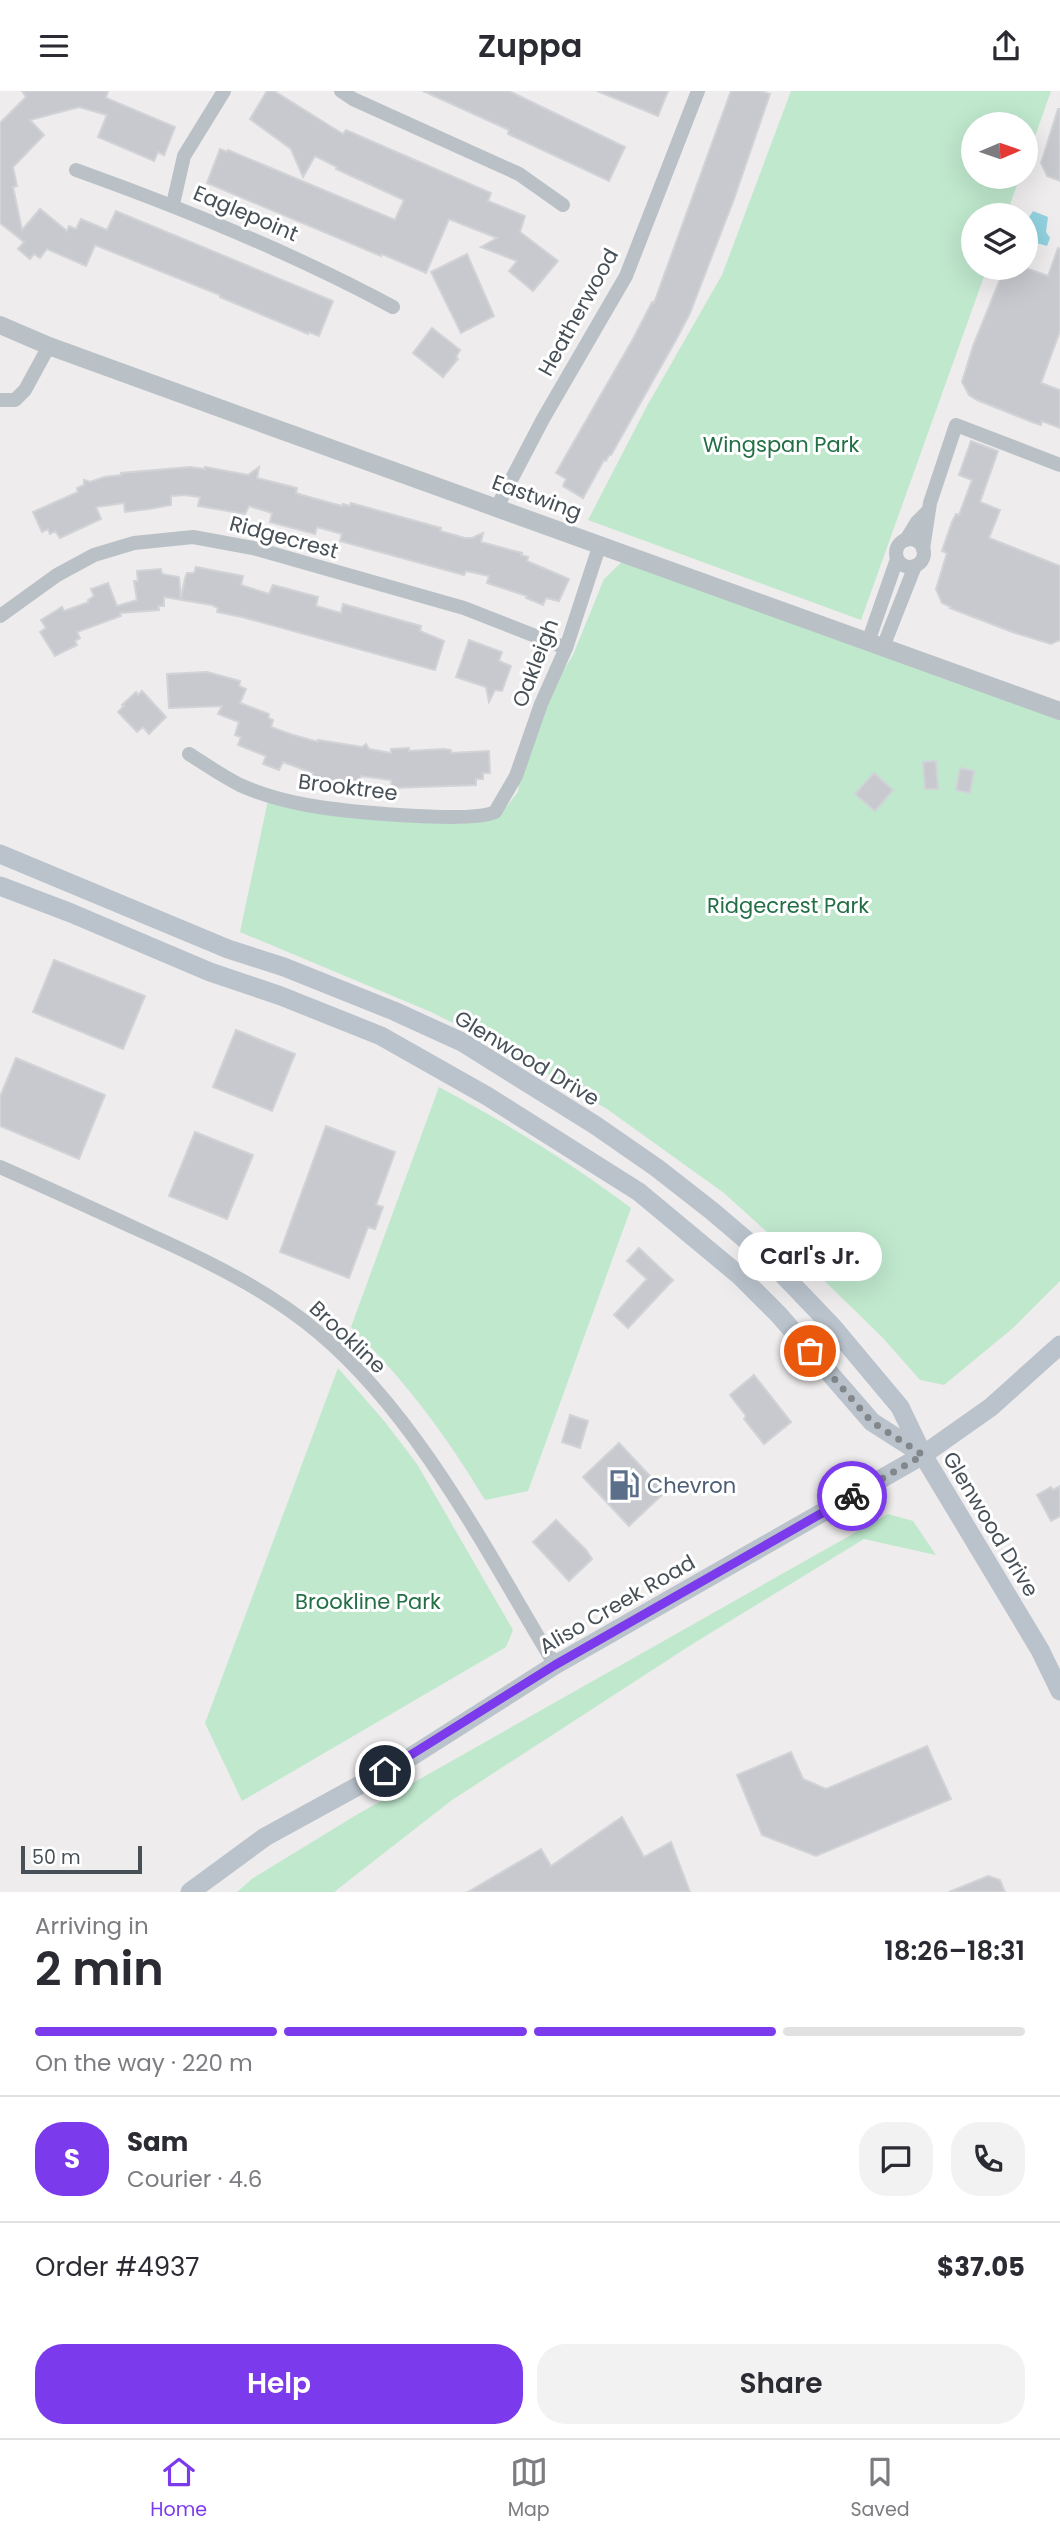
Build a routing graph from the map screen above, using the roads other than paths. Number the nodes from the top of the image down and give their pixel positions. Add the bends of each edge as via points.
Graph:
1 (224, 91) edge
2 (698, 91) edge
3 (350, 94) edge
4 (76, 170) dead end
5 (173, 204) junction
6 (563, 205) dead end
7 (393, 307) dead end
8 (0, 325) edge
9 (49, 346) junction
10 (0, 400) edge
11 (1060, 465) edge
12 (497, 507) junction
13 (928, 512) junction
14 (906, 540) junction
15 (600, 544) junction
16 (923, 549) junction
17 (897, 559) junction
18 (915, 566) junction
19 (0, 616) edge
20 (875, 644) junction
21 (566, 648) junction
22 (1060, 711) edge
23 (189, 754) dead end
24 (505, 797) joint
25 (0, 854) edge
26 (0, 886) edge
27 (0, 1167) edge
28 (1060, 1345) edge
29 (923, 1455) junction
30 (555, 1665) junction
31 (1060, 1691) edge
32 (190, 1892) edge

1 - 5 street via 184,156
2 - 12 street, Heatherwood via 626,276
3 - 6 street via 519,174
4 - 5 street, Eaglepoint
5 - 7 street, Eaglepoint via 328,271
8 - 9 street, Eastwing
9 - 10 street via 25,390 15,400
9 - 12 street, Eastwing
11 - 13 street via 956,425
12 - 15 street, Eastwing
13 - 14 street
13 - 16 street
14 - 16 street via 915,540
14 - 17 street via 898,545
15 - 20 street, Eastwing
15 - 21 street, Oakleigh
16 - 18 street
17 - 18 street via 906,567
17 - 20 street
18 - 20 street
19 - 21 street, Ridgecrest via 94,555 134,543 193,537 253,548 464,608
20 - 22 street, Eastwing
21 - 24 street, Oakleigh
23 - 24 street, Brooktree via 240,785 311,806 481,817 495,812
25 - 29 main road, Glenwood Drive via 228,949 394,1011 462,1042 541,1090 657,1168 765,1256 901,1407
26 - 29 main road, Glenwood Drive via 381,1036 487,1096 639,1192 740,1276 872,1422
27 - 30 street, Brookline via 210,1263 255,1287 319,1333 368,1380 408,1430 449,1488
28 - 29 main road, Aliso Creek Road via 991,1407
29 - 30 main road, Aliso Creek Road
29 - 31 main road, Glenwood Drive
30 - 32 main road, Aliso Creek Road via 409,1758 265,1837

